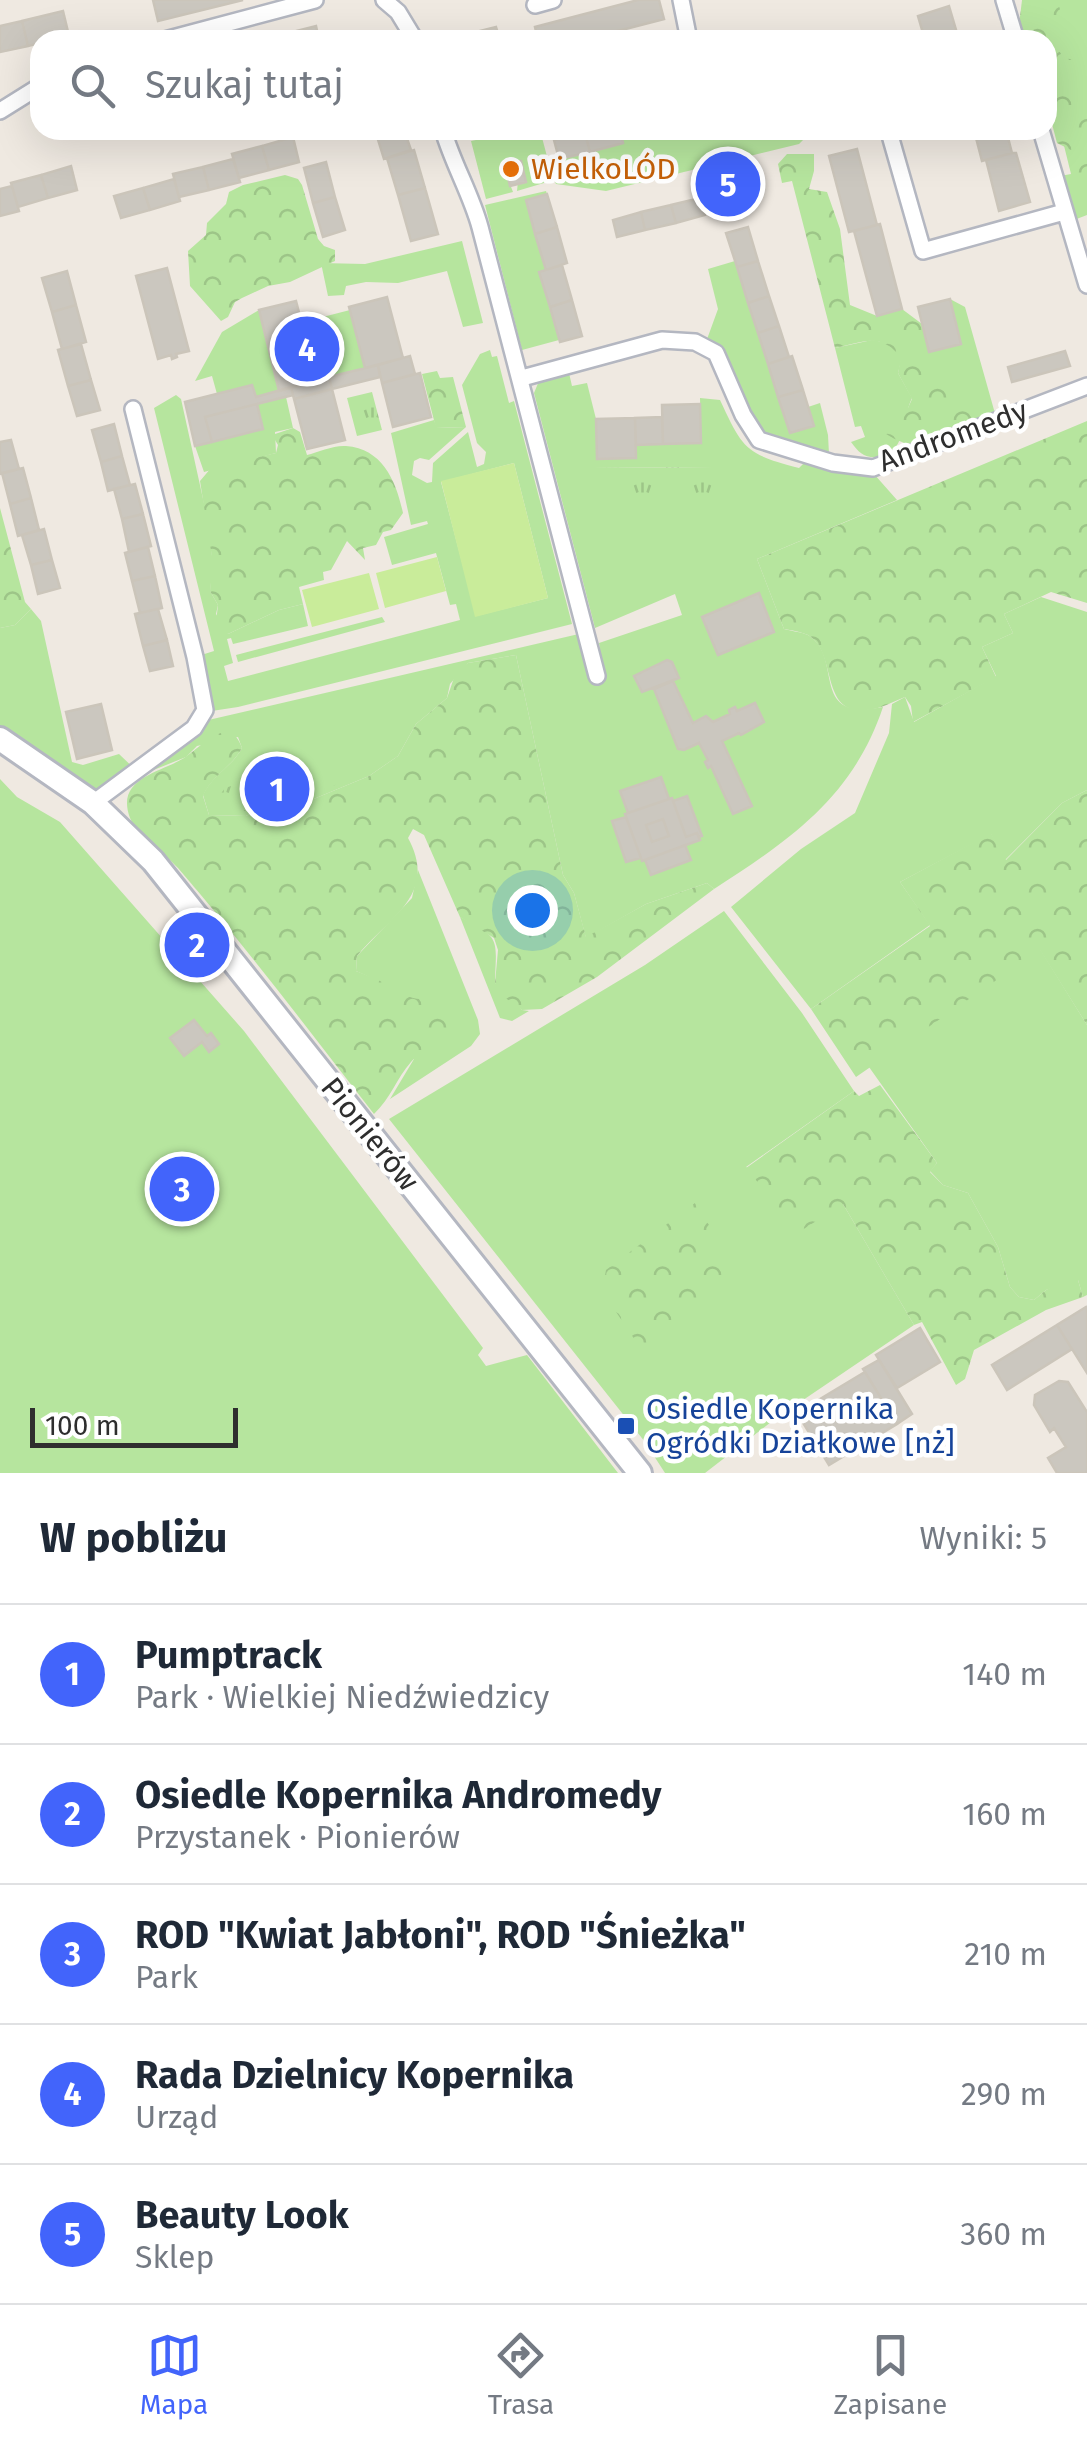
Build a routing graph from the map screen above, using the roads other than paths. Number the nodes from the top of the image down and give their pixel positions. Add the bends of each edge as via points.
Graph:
1 (316, 0) edge
2 (384, 0) edge
3 (554, 0) edge
4 (681, 0) edge
5 (1004, 0) edge
6 (535, 5) dead end
7 (203, 30) edge
8 (409, 30) edge
9 (687, 30) edge
10 (1013, 30) edge
11 (30, 92) edge
12 (0, 111) edge
13 (446, 140) edge
14 (890, 140) edge
15 (1044, 140) edge
16 (1064, 212) junction
17 (1087, 285) edge
18 (522, 378) junction
19 (1087, 386) edge
20 (133, 409) dead end
21 (597, 676) dead end
22 (0, 739) edge
23 (92, 803) junction
24 (640, 1473) edge

1 - 7 street
2 - 8 street
3 - 6 street
4 - 9 street
5 - 10 street
11 - 12 street
13 - 18 street via 474,205
14 - 16 street via 923,251
15 - 16 street
16 - 17 street
18 - 19 street, Andromedy via 662,340 695,342 716,353 759,440 873,468
18 - 21 street
20 - 23 street via 205,710 194,728
22 - 23 street, Pionierów
23 - 24 street, Pionierów via 153,861

